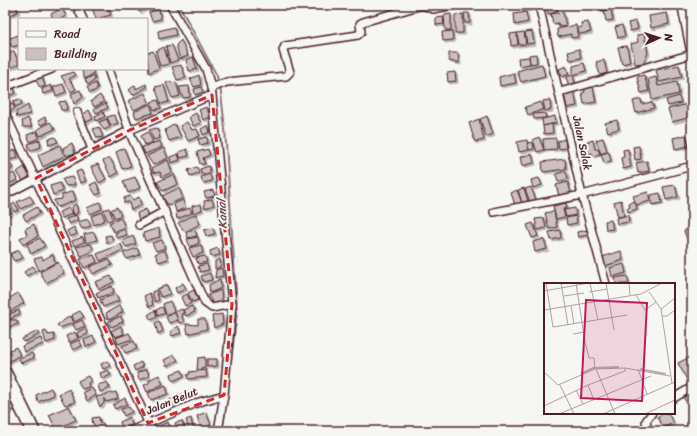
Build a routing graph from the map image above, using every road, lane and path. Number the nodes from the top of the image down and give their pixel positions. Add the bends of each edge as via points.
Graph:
1 (76, 5) edge
2 (170, 5) edge
3 (455, 5) edge
4 (540, 5) edge
5 (683, 5) edge
6 (82, 18) edge
7 (692, 50) edge
8 (692, 54) edge
9 (49, 70) edge
10 (108, 70) edge
11 (5, 86) edge
12 (212, 90) junction
13 (560, 92) junction
14 (77, 112) dead end
15 (5, 113) edge
16 (130, 130) junction
17 (92, 149) junction
18 (692, 166) edge
19 (36, 178) junction
20 (5, 195) edge
21 (582, 195) junction
22 (165, 211) junction
23 (494, 212) dead end
24 (139, 225) dead end
25 (606, 283) edge
26 (232, 304) junction
27 (5, 374) edge
28 (692, 387) edge
29 (224, 395) junction
30 (675, 397) edge
31 (651, 414) edge
32 (148, 423) junction
33 (33, 431) edge
34 (130, 431) edge
35 (152, 431) edge
36 (218, 431) edge
37 (648, 431) edge

1 - 6 street
2 - 12 street via 206,69
3 - 12 street via 433,9 419,6 363,22 360,24 358,35 285,46 283,50 290,68 286,76 227,82
4 - 13 street, Jalan Salak
5 - 7 main road
8 - 13 street
9 - 11 street
10 - 16 street
12 - 16 street
12 - 26 street
13 - 21 street, Jalan Salak
14 - 17 street
15 - 19 street
16 - 17 street
16 - 22 street
17 - 19 street
18 - 21 street
19 - 20 street
19 - 32 street
21 - 23 street
21 - 25 street, Jalan Salak
22 - 24 street
22 - 26 street via 205,304 212,308
26 - 29 street
27 - 33 highway
28 - 30 street
29 - 32 street, Jalan Belut via 209,398
29 - 36 street
31 - 37 street via 646,421
32 - 34 street, Jalan Belut
32 - 35 street

